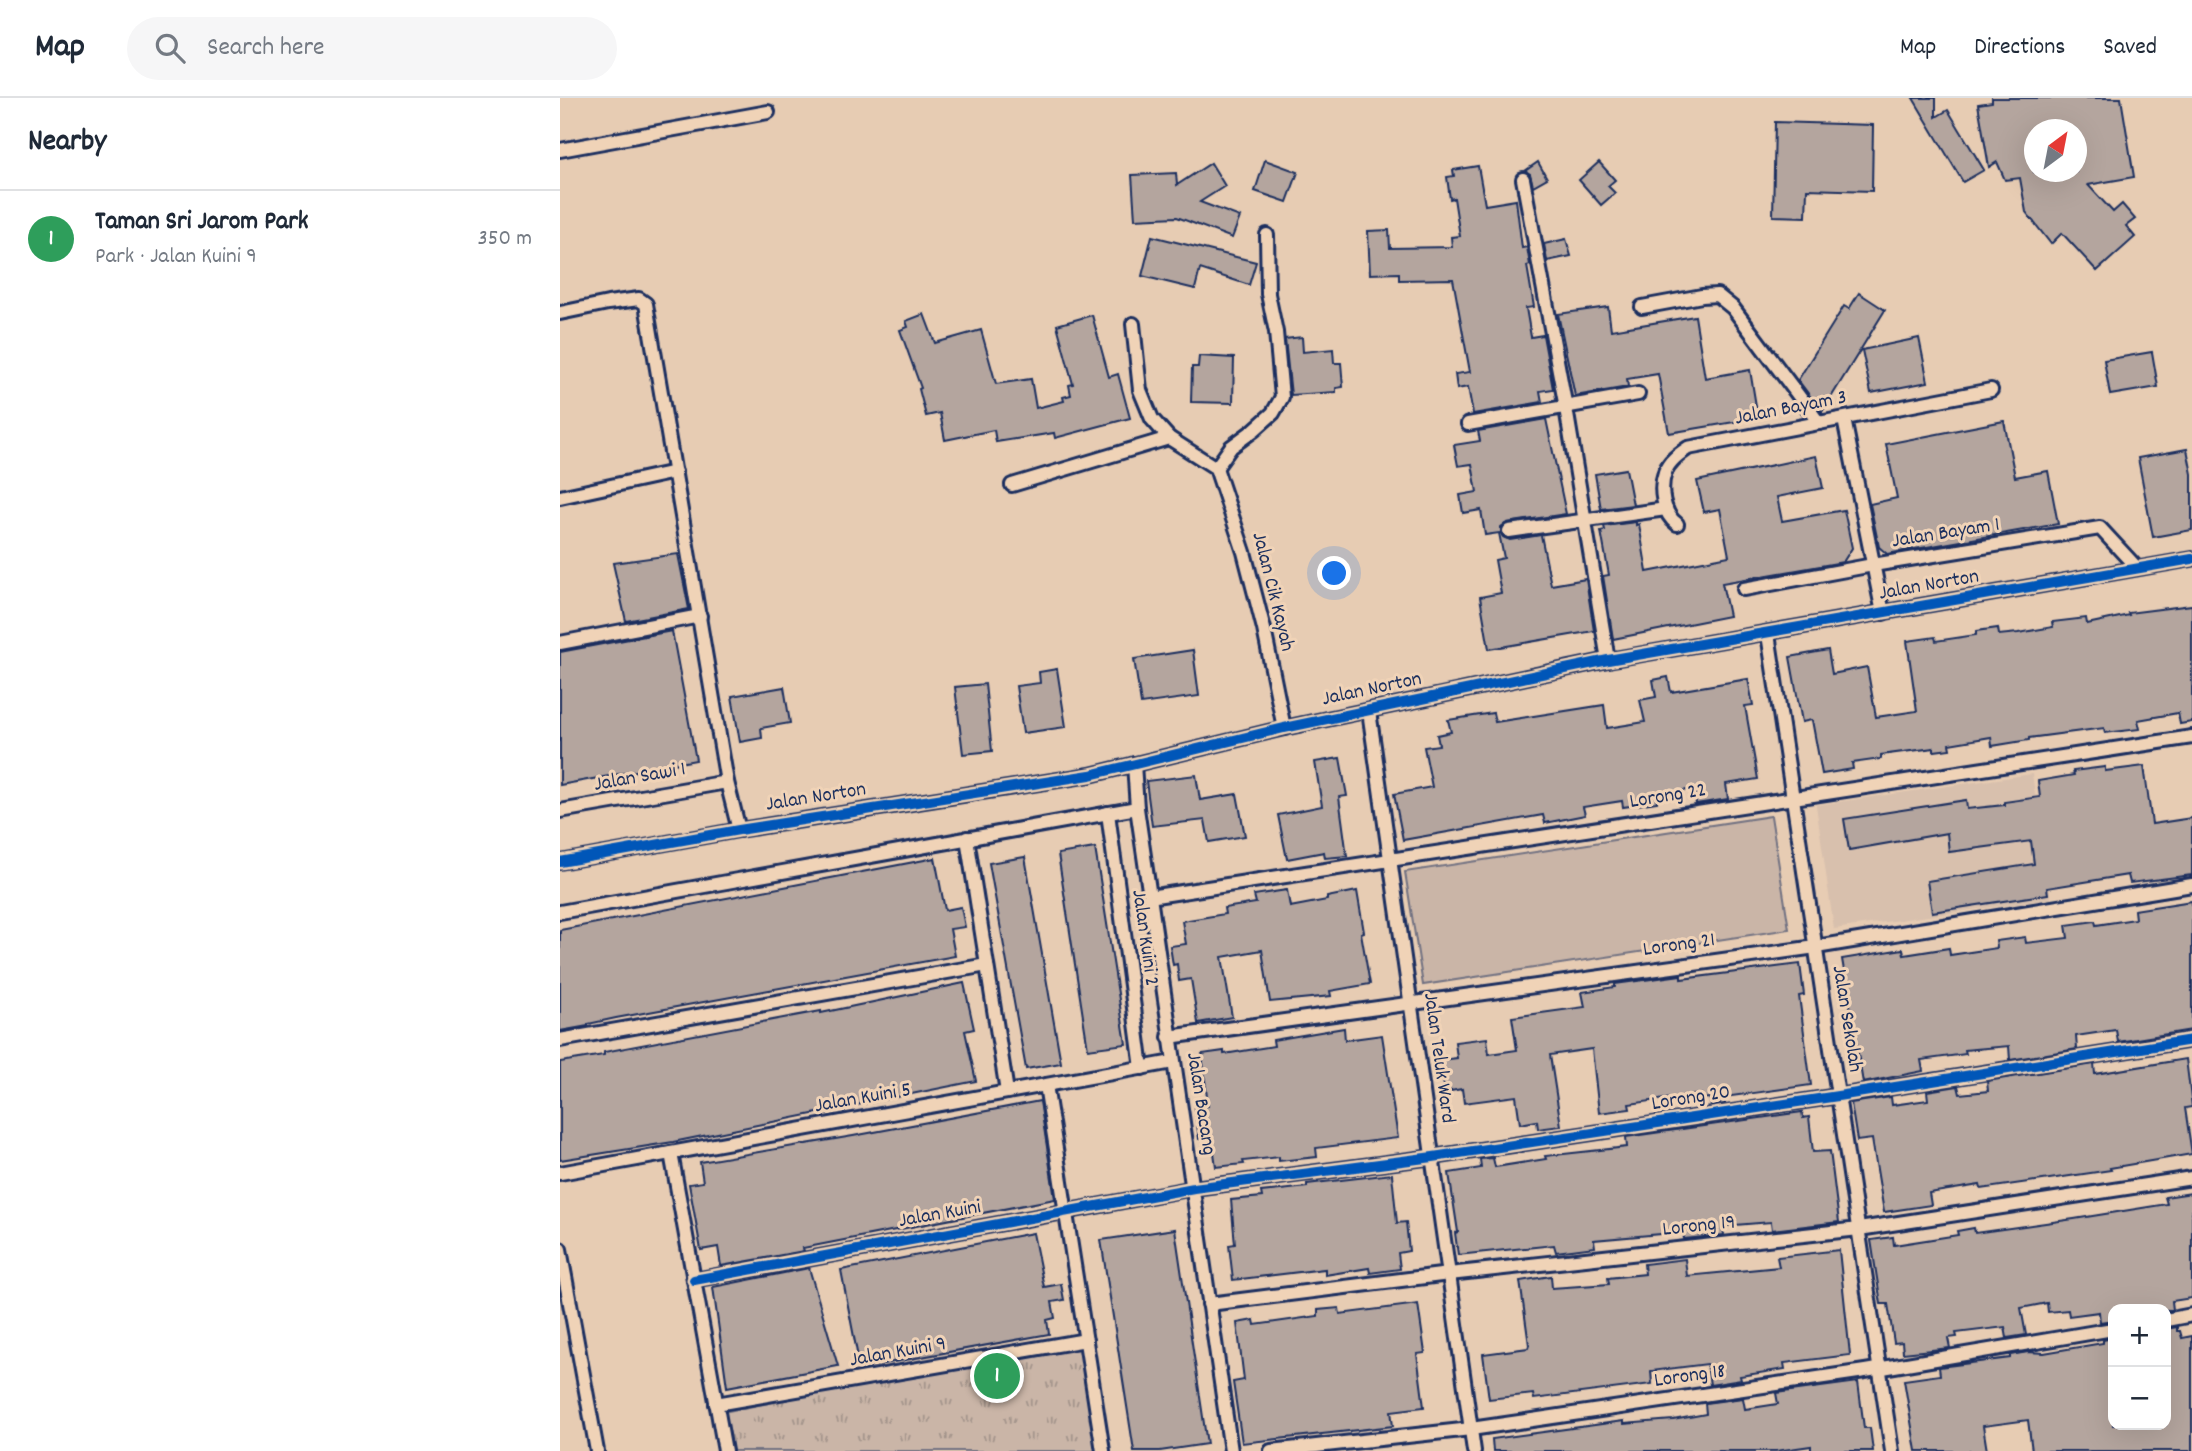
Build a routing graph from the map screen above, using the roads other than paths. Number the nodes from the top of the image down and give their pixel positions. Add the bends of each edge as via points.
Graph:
1 (768, 112) dead end
2 (560, 150) edge
3 (1523, 179) dead end
4 (1268, 235) dead end
5 (1642, 307) dead end
6 (560, 313) edge
7 (1133, 324) dead end
8 (1991, 390) dead end
9 (1638, 394) dead end
10 (1566, 408) junction
11 (1844, 419) junction
12 (1468, 424) dead end
13 (1819, 424) junction
14 (1169, 438) junction
15 (1216, 468) junction
16 (675, 472) junction
17 (1012, 485) dead end
18 (560, 497) edge
19 (1666, 509) junction
20 (1586, 520) junction
21 (1677, 524) dead end
22 (1509, 531) dead end
23 (2192, 559) edge
24 (1873, 565) junction
25 (2137, 568) junction
26 (1744, 589) dead end
27 (1883, 613) junction
28 (700, 615) junction
29 (1768, 634) junction
30 (560, 643) edge
31 (1608, 660) junction
32 (1369, 711) junction
33 (1284, 728) junction
34 (2192, 737) edge
35 (1134, 764) junction
36 (727, 782) junction
37 (1793, 797) junction
38 (1137, 808) junction
39 (560, 811) edge
40 (1108, 813) junction
41 (739, 830) junction
42 (968, 838) junction
43 (1390, 859) junction
44 (560, 862) edge
45 (2192, 885) edge
46 (1149, 897) junction
47 (560, 912) edge
48 (1816, 947) junction
49 (987, 965) junction
50 (1410, 1002) junction
51 (1169, 1037) junction
52 (560, 1040) edge
53 (2192, 1040) edge
54 (1173, 1062) junction
55 (1142, 1068) junction
56 (1046, 1085) junction
57 (1007, 1092) junction
58 (1838, 1096) junction
59 (671, 1153) junction
60 (1433, 1157) junction
61 (560, 1173) edge
62 (2192, 1178) edge
63 (1194, 1188) junction
64 (1064, 1212) junction
65 (1858, 1228) junction
66 (560, 1249) edge
67 (1449, 1274) junction
68 (694, 1280) junction
69 (1209, 1304) junction
70 (2192, 1315) edge
71 (2171, 1319) edge
72 (2108, 1330) edge
73 (1086, 1340) junction
74 (1880, 1368) junction
75 (716, 1404) junction
76 (1471, 1429) junction
77 (597, 1451) edge
78 (724, 1451) edge
79 (1103, 1451) edge
80 (1231, 1451) edge
81 (1271, 1451) edge
82 (1475, 1451) edge
83 (1892, 1451) edge

1 - 2 street
3 - 10 street
4 - 15 street via 1268,294 1282,397 1273,413 1231,447
5 - 13 street via 1717,295 1733,308
6 - 16 street via 639,299 646,304
7 - 14 street via 1140,390 1152,419
8 - 11 street, Jalan Bayam 3
9 - 10 street
10 - 12 street
10 - 20 street
11 - 13 street, Jalan Bayam 3
11 - 24 street
13 - 19 street, Jalan Bayam 3 via 1688,448 1665,472
14 - 15 street
14 - 17 street
15 - 33 street, Jalan Cik Kayah via 1244,552
16 - 18 street
16 - 28 street
19 - 20 street
19 - 21 street
20 - 22 street
20 - 31 street
23 - 25 street, Jalan Norton
24 - 25 street, Jalan Bayam 1 via 2100,528
24 - 26 street, Jalan Bayam 1
24 - 27 street
25 - 27 street, Jalan Norton
27 - 29 street, Jalan Norton
28 - 30 street
28 - 36 street
29 - 31 street, Jalan Norton
29 - 37 street, Jalan Sekolah
31 - 32 street, Jalan Norton
32 - 33 street, Jalan Norton
32 - 43 street, Jalan Teluk Ward
33 - 35 street, Jalan Norton
34 - 37 street, Lorong 22
35 - 38 street, Jalan Bacang
35 - 41 street, Jalan Norton via 1090,775
36 - 39 street, Jalan Sawi 1
36 - 41 street
37 - 43 street, Lorong 22
37 - 48 street, Jalan Sekolah
38 - 40 street
38 - 46 street, Jalan Bacang
40 - 42 street
40 - 55 street, Jalan Kuini 2
41 - 44 street, Jalan Norton
42 - 47 street
42 - 49 street
43 - 46 street, Lorong 22
43 - 50 street, Jalan Teluk Ward
45 - 48 street, Lorong 21
46 - 51 street, Jalan Bacang
48 - 50 street, Lorong 21
48 - 58 street, Jalan Sekolah
49 - 52 street
49 - 57 street
50 - 51 street, Lorong 21
50 - 60 street, Jalan Teluk Ward
51 - 54 street, Jalan Bacang
53 - 58 street, Lorong 20
54 - 55 street, Jalan Kuini 5
54 - 63 street, Jalan Bacang
55 - 56 street, Jalan Kuini 5
56 - 57 street, Jalan Kuini 5
56 - 64 street
57 - 59 street, Jalan Kuini 5
58 - 60 street, Lorong 20
58 - 65 street, Jalan Sekolah
59 - 61 street, Jalan Kuini 5
59 - 68 street
60 - 63 street, Lorong 20
60 - 67 street, Jalan Teluk Ward
62 - 65 street, Lorong 19
63 - 64 street, Jalan Kuini
63 - 69 street, Jalan Bacang
64 - 68 street, Jalan Kuini
64 - 73 street
65 - 67 street, Lorong 19
65 - 74 street, Jalan Sekolah
66 - 77 street
67 - 69 street, Lorong 19
67 - 76 street, Jalan Teluk Ward
68 - 75 street
69 - 80 street, Jalan Bacang
70 - 71 street
72 - 74 street, Lorong 18
73 - 75 street, Jalan Kuini 9
73 - 79 street
74 - 76 street, Lorong 18
74 - 83 street, Jalan Sekolah
75 - 78 street
76 - 81 street, Lorong 18
76 - 82 street, Jalan Teluk Ward

